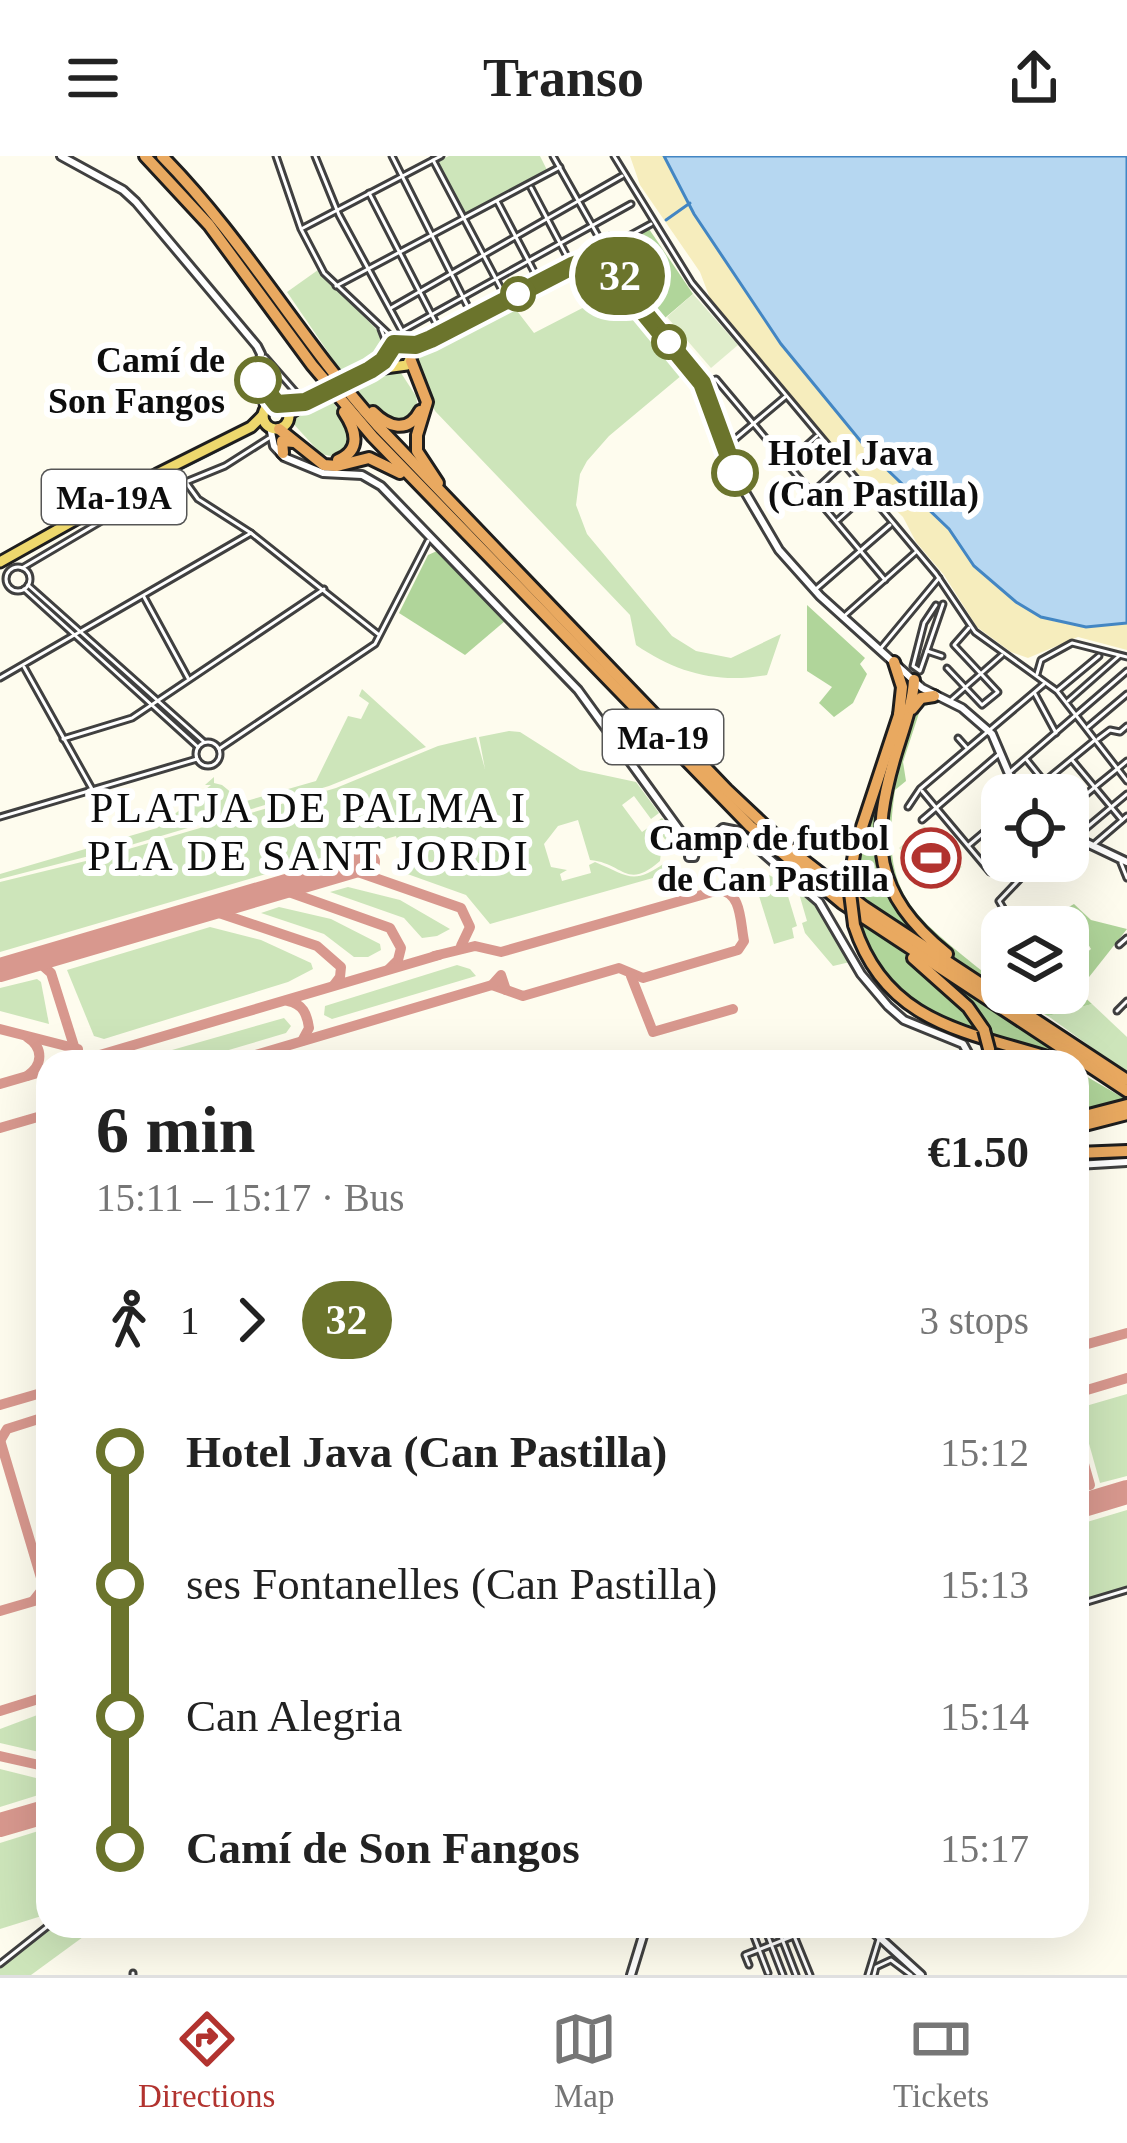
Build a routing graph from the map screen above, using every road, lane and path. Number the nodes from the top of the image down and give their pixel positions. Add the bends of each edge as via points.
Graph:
1 (61, 156) edge
2 (146, 156) edge
3 (162, 156) edge
4 (276, 156) edge
5 (315, 156) edge
6 (392, 156) edge
7 (440, 156) edge
8 (553, 156) edge
9 (614, 156) edge
10 (433, 160) junction
11 (560, 167) junction
12 (624, 175) junction
13 (402, 176) junction
14 (529, 184) junction
15 (369, 194) junction
16 (497, 201) junction
17 (579, 201) junction
18 (631, 204) dead end
19 (338, 210) junction
20 (464, 218) junction
21 (548, 219) junction
22 (653, 224) junction
23 (593, 225) junction
24 (302, 229) junction
25 (433, 235) junction
26 (516, 237) junction
27 (618, 242) junction
28 (560, 244) junction
29 (603, 249) junction
30 (400, 252) junction
31 (617, 253) junction
32 (484, 256) junction
33 (529, 261) junction
34 (572, 266) junction
35 (615, 267) junction
36 (368, 269) junction
37 (453, 274) junction
38 (496, 279) junction
39 (539, 283) junction
40 (336, 286) junction
41 (420, 292) junction
42 (464, 297) junction
43 (507, 300) junction
44 (389, 309) junction
45 (431, 315) junction
46 (474, 318) junction
47 (377, 322) junction
48 (441, 334) junction
49 (431, 339) junction
50 (403, 340) junction
51 (262, 356) junction
52 (411, 359) junction
53 (391, 360) junction
54 (317, 362) junction
55 (702, 383) junction
56 (787, 396) junction
57 (306, 399) junction
58 (275, 420) junction
59 (754, 424) junction
60 (819, 435) junction
61 (725, 446) junction
62 (304, 448) junction
63 (283, 453) junction
64 (295, 463) junction
65 (787, 463) junction
66 (844, 464) junction
67 (184, 482) junction
68 (812, 492) junction
69 (868, 493) junction
70 (836, 522) junction
71 (893, 522) junction
72 (469, 530) junction
73 (250, 533) junction
74 (432, 536) junction
75 (860, 551) junction
76 (917, 551) junction
77 (0, 562) edge
78 (22, 568) junction
79 (7, 576) junction
80 (939, 578) junction
81 (0, 580) edge
82 (885, 580) junction
83 (26, 587) junction
84 (324, 589) junction
85 (814, 590) junction
86 (143, 596) junction
87 (952, 598) junction
88 (922, 599) junction
89 (943, 604) junction
90 (936, 605) junction
91 (843, 616) junction
92 (939, 617) junction
93 (973, 629) junction
94 (78, 633) junction
95 (380, 635) junction
96 (880, 649) junction
97 (927, 651) junction
98 (1004, 653) junction
99 (1100, 653) junction
100 (942, 656) dead end
101 (1124, 656) edge
102 (1114, 661) junction
103 (894, 662) junction
104 (23, 665) junction
105 (947, 668) dead end
106 (1127, 671) edge
107 (982, 674) junction
108 (1037, 676) junction
109 (0, 678) edge
110 (189, 680) junction
111 (914, 680) junction
112 (1046, 682) junction
113 (966, 687) junction
114 (1058, 691) junction
115 (1034, 693) junction
116 (1127, 694) edge
117 (934, 696) junction
118 (950, 701) junction
119 (1066, 702) junction
120 (155, 703) junction
121 (1076, 715) junction
122 (901, 723) junction
123 (1127, 726) edge
124 (1087, 728) junction
125 (990, 731) junction
126 (1056, 733) junction
127 (958, 738) dead end
128 (63, 739) junction
129 (1095, 740) junction
130 (204, 742) junction
131 (198, 747) junction
132 (219, 749) junction
133 (968, 749) junction
134 (1001, 751) junction
135 (197, 758) junction
136 (1025, 758) junction
137 (1071, 759) junction
138 (1127, 761) edge
139 (1118, 769) junction
140 (1009, 772) joint
141 (1038, 774) edge
142 (1053, 774) edge
143 (1127, 781) edge
144 (1095, 787) junction
145 (92, 789) junction
146 (920, 789) junction
147 (1089, 792) edge
148 (1127, 794) edge
149 (908, 806) dead end
150 (1112, 806) junction
151 (936, 808) junction
152 (0, 817) edge
153 (1125, 818) edge
154 (922, 820) dead end
155 (1089, 825) edge
156 (981, 834) edge
157 (967, 846) junction
158 (1089, 846) joint
159 (1124, 861) edge
160 (981, 862) edge
161 (1127, 878) edge
162 (1017, 882) edge
163 (1002, 906) edge
164 (869, 921) junction
165 (977, 981) junction
166 (1127, 1001) edge
167 (1118, 1010) dead end
168 (966, 1050) edge
169 (988, 1050) edge
170 (1023, 1050) edge
171 (1065, 1050) edge
172 (1082, 1050) edge
173 (1089, 1055) edge
174 (1089, 1066) edge
175 (1089, 1073) edge
176 (1127, 1080) edge
177 (1127, 1091) edge
178 (1127, 1105) edge
179 (1127, 1114) edge
180 (1089, 1118) edge
181 (1089, 1120) edge
182 (1127, 1151) edge
183 (1089, 1153) edge
184 (1127, 1162) edge
185 (1089, 1164) edge
186 (1127, 1590) edge
187 (1089, 1601) edge
188 (36, 1936) edge
189 (642, 1938) edge
190 (755, 1938) edge
191 (768, 1938) edge
192 (788, 1938) edge
193 (797, 1938) edge
194 (880, 1938) edge
195 (881, 1938) edge
196 (782, 1940) junction
197 (741, 1944) dead end
198 (771, 1945) junction
199 (759, 1949) junction
200 (745, 1954) junction
201 (0, 1964) edge
202 (749, 1965) dead end
203 (768, 1973) edge
204 (631, 1975) edge
205 (783, 1975) edge
206 (796, 1975) edge
207 (810, 1975) edge
208 (871, 1975) edge
209 (911, 1975) edge
210 (921, 1975) edge

1 - 51 street via 136,202
2 - 54 highway, Ma-19
3 - 54 highway, Ma-19 via 224,225
4 - 24 street
5 - 19 street
6 - 13 street
7 - 10 street
8 - 11 street
9 - 12 street
10 - 13 street
10 - 20 street
11 - 14 street
11 - 17 street
12 - 17 street
12 - 22 street
13 - 15 street
13 - 25 street
14 - 16 street
14 - 21 street
15 - 19 street
15 - 30 street
16 - 20 street
16 - 26 street
17 - 21 street
17 - 23 street
18 - 23 street
19 - 24 street
19 - 36 street
20 - 25 street
20 - 32 street
21 - 26 street
21 - 28 street
22 - 27 street
22 - 56 street
23 - 28 street
23 - 29 street
24 - 40 street
25 - 30 street
25 - 37 street
26 - 32 street
26 - 33 street
27 - 29 street
27 - 31 street
28 - 33 street
28 - 34 street
29 - 31 street
29 - 34 street
29 - 35 street
30 - 36 street
30 - 41 street
31 - 35 street
32 - 37 street
32 - 38 street
33 - 38 street
33 - 39 street
34 - 39 street
35 - 55 street
36 - 40 street
36 - 44 street
37 - 41 street
37 - 42 street
38 - 42 street
38 - 43 street
39 - 43 street
40 - 47 street
41 - 44 street
41 - 45 street
42 - 45 street
42 - 46 street
43 - 46 street
44 - 50 street
45 - 48 street
45 - 50 street
46 - 48 street
47 - 50 street
47 - 53 street
48 - 49 street
49 - 50 street
49 - 52 street
50 - 52 main road
50 - 53 main road
51 - 57 street
51 - 58 street via 260,386
52 - 53 main road
52 - 72 highway via 427,402 417,452
53 - 54 highway via 421,405 400,427 382,421
53 - 57 main road, bridge
54 - 58 highway via 355,444 342,458 325,459
54 - 72 highway, Ma-19 via 374,437
55 - 59 street via 716,379
55 - 61 street
56 - 59 street
56 - 60 street
57 - 58 main road
58 - 62 highway
58 - 63 street
58 - 64 street via 279,454
58 - 67 street via 225,466
58 - 77 main road, Ma-19A
59 - 61 street
59 - 65 street
60 - 65 street
60 - 66 street
61 - 85 street via 768,535
62 - 63 highway via 284,439
62 - 72 highway via 329,466 384,462
63 - 64 street
64 - 74 street via 369,477
65 - 68 street
66 - 68 street
66 - 69 street
67 - 73 street
67 - 78 street
68 - 70 street
69 - 70 street
69 - 71 street
70 - 75 street
71 - 75 street
71 - 76 street
72 - 164 highway, Ma-19 via 743,819
72 - 165 highway, Ma-19 via 763,825 845,893
73 - 84 street
73 - 86 street
74 - 95 street
74 - 168 street via 578,690 691,851 721,828 738,831 814,897 888,1006
75 - 82 street
75 - 85 street
76 - 80 street
76 - 82 street
78 - 79 street
78 - 83 street
79 - 81 street
79 - 83 street via 10,587
80 - 87 street
80 - 88 street
82 - 91 street
83 - 94 street
84 - 95 street
84 - 110 street
85 - 91 street
86 - 94 street
86 - 110 street
87 - 89 street
87 - 93 street
88 - 90 street
88 - 96 street
89 - 90 street
89 - 92 street
90 - 92 street
90 - 97 street via 913,667 920,671
91 - 96 street
92 - 97 street
93 - 98 street
93 - 107 street via 954,645
94 - 104 street
94 - 120 street
95 - 132 street
96 - 103 street
97 - 100 street
98 - 107 street
98 - 108 street
99 - 101 street
99 - 102 street
99 - 108 street via 1072,644 1041,660
99 - 114 street
101 - 102 street
102 - 119 street
103 - 111 street
103 - 122 highway
104 - 109 street
104 - 128 street
105 - 113 street
106 - 121 street
107 - 113 street
107 - 113 street via 998,692 982,705
108 - 112 street
110 - 120 street
111 - 117 street
111 - 122 highway
112 - 114 street
112 - 115 street
113 - 118 street
114 - 119 street
115 - 125 street
115 - 126 street
116 - 124 street
117 - 118 street
117 - 122 highway via 918,700
118 - 125 street
119 - 121 street
120 - 128 street
120 - 130 street
120 - 131 street
121 - 124 street
121 - 126 street
122 - 165 highway via 880,824 886,881 914,926
122 - 170 highway, bridge via 859,836 849,885 854,925 879,976 914,1010
123 - 129 street
124 - 129 street
125 - 133 street
125 - 134 street
126 - 136 street
127 - 133 street
128 - 145 street
129 - 137 street
129 - 139 street
130 - 131 street
130 - 132 street
131 - 135 street
132 - 135 street via 211,765
133 - 146 street
134 - 140 street
134 - 151 street
135 - 145 street
136 - 140 street
136 - 141 street
137 - 142 street
137 - 144 street
138 - 139 street
139 - 143 street
139 - 144 street
144 - 147 street
144 - 150 street
145 - 152 street
146 - 149 street
146 - 151 street
148 - 150 street
150 - 153 street
150 - 155 street
151 - 154 street
151 - 157 street
153 - 158 street
156 - 157 street
157 - 160 street
158 - 159 street
159 - 161 street
162 - 163 street
164 - 169 highway, bridge via 968,1006
164 - 171 highway, Ma-19
165 - 172 highway, Ma-19
166 - 167 street
173 - 176 highway, Ma-19
174 - 177 highway, Ma-19
175 - 177 highway
178 - 180 highway
179 - 181 highway
182 - 183 highway
184 - 185 street
186 - 187 street
188 - 201 street
189 - 204 street
190 - 199 street
191 - 198 street
192 - 196 street
193 - 207 street
194 - 208 street
195 - 210 street
196 - 198 street
196 - 206 street
197 - 200 street
198 - 199 street
198 - 205 street
199 - 200 street
199 - 203 street
200 - 202 street
208 - 209 street via 891,1960

